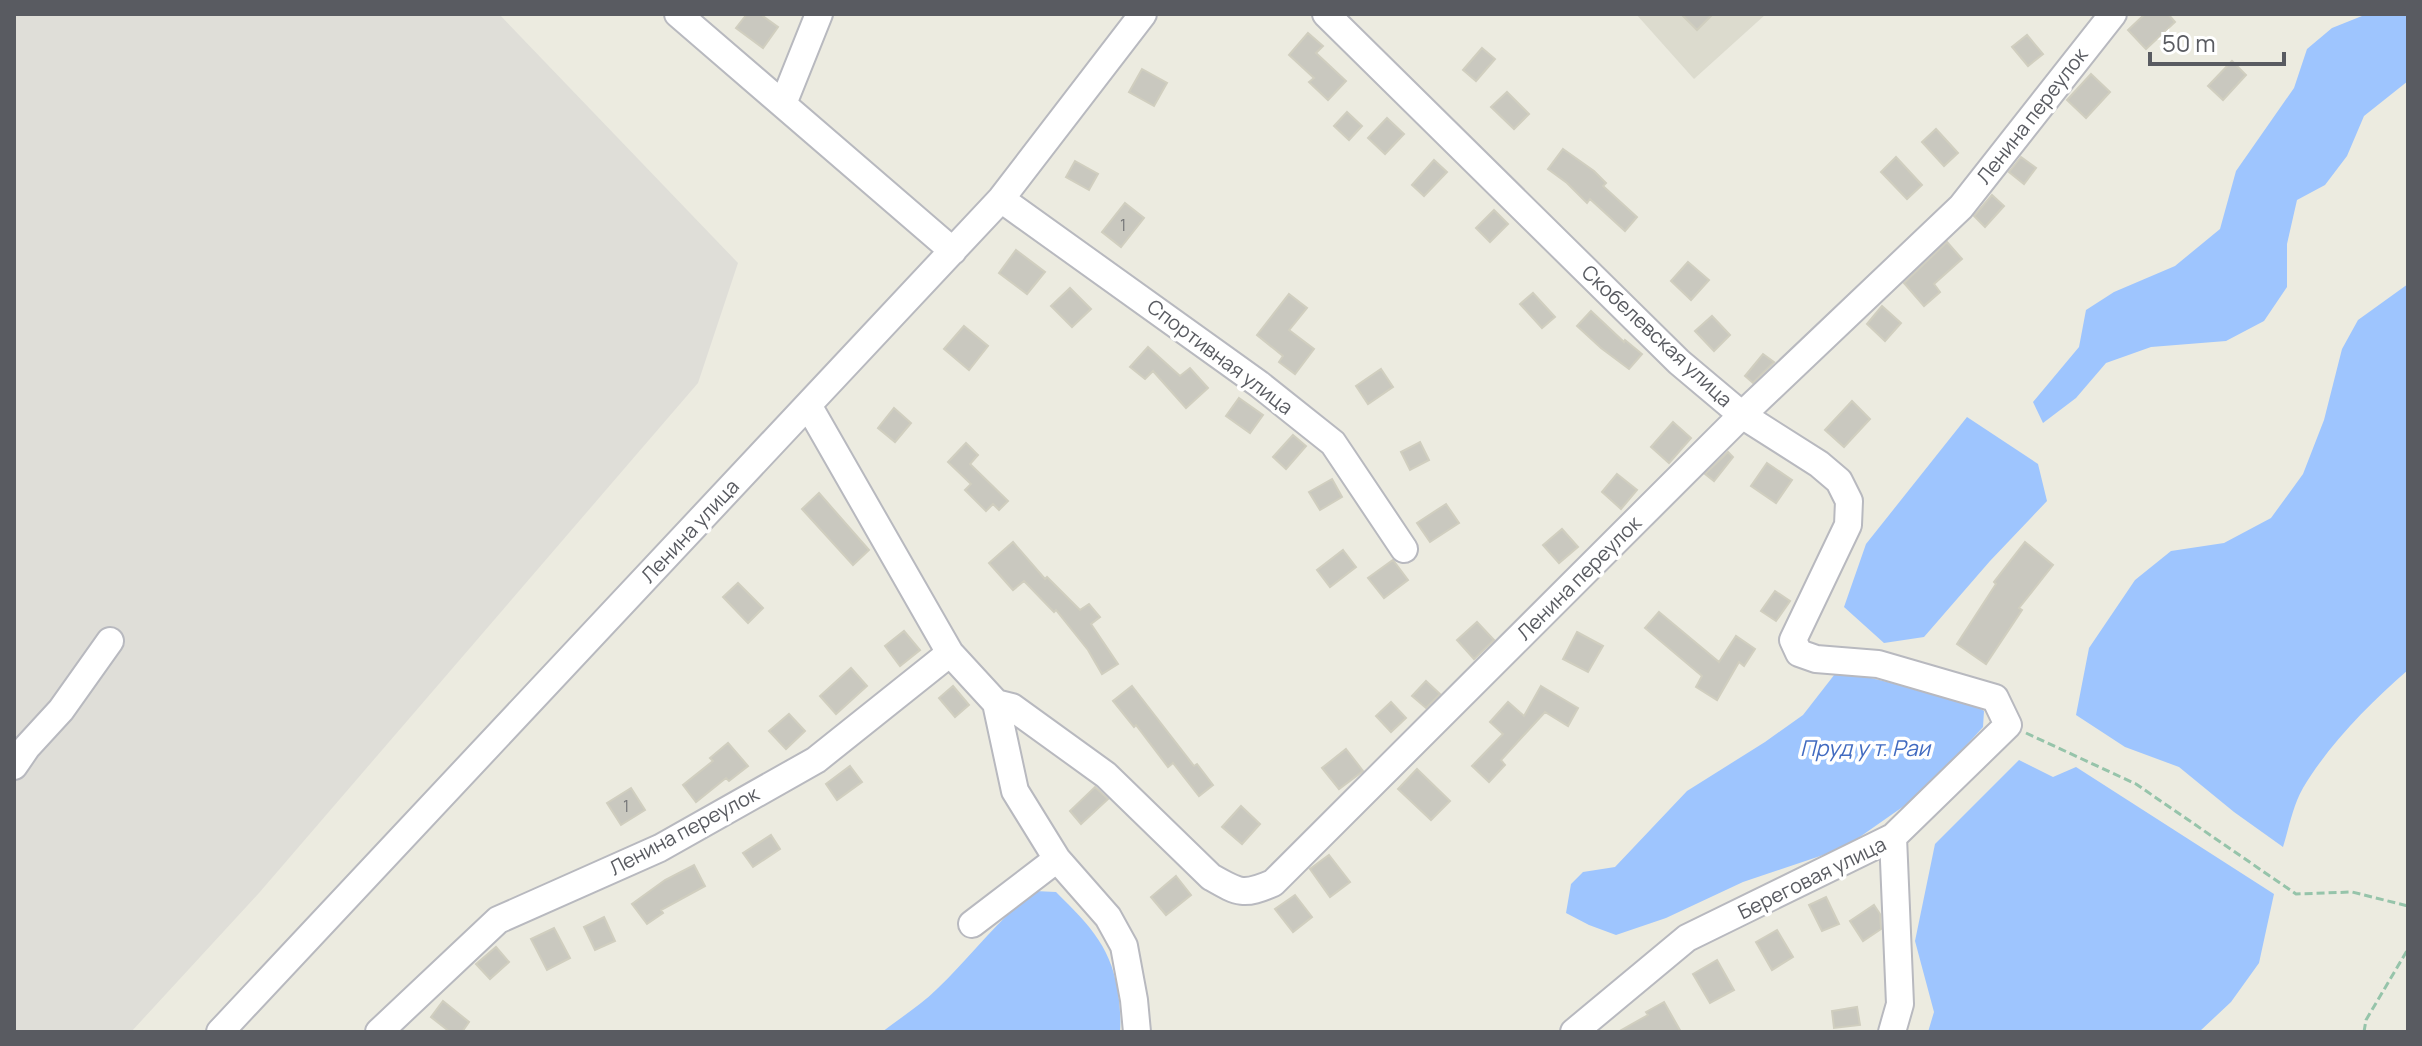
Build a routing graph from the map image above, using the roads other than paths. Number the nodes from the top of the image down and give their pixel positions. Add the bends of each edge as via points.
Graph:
1 (678, 14) edge
2 (819, 14) edge
3 (1143, 14) edge
4 (1326, 14) edge
5 (2113, 14) edge
6 (783, 104) junction
7 (1001, 199) junction
8 (953, 251) junction
9 (808, 405) junction
10 (1742, 415) junction
11 (1404, 549) dead end
12 (110, 641) dead end
13 (950, 653) junction
14 (996, 703) junction
15 (18, 749) edge
16 (1893, 837) junction
17 (1057, 859) junction
18 (972, 924) dead end
19 (220, 1032) edge
20 (379, 1032) edge
21 (1137, 1032) edge
22 (1574, 1032) edge
23 (1892, 1032) edge

1 - 6 street
2 - 6 street
3 - 7 street, Ленина улица
4 - 10 street, Скобелевская улица via 1679,362
5 - 10 street, Ленина переулок via 1961,207
6 - 8 street
7 - 8 street, Ленина улица
7 - 11 street, Спортивная улица via 1333,443
8 - 9 street, Ленина улица
9 - 13 street
9 - 19 street, Ленина улица
10 - 14 street, Ленина переулок via 1273,883 1250,893 1211,877 1106,775 1012,707
10 - 16 street, Скобелевская улица via 1819,464 1839,481 1849,501 1848,525 1793,640 1799,653 1878,664 1995,698 2008,725
12 - 15 street via 61,710
13 - 14 street
13 - 20 street, Ленина переулок via 816,760 660,848 498,920
14 - 17 street via 1015,791
16 - 22 street, Береговая улица via 1687,938
16 - 23 street, Береговая улица via 1900,1004
17 - 18 street
17 - 21 street via 1108,917 1124,946

